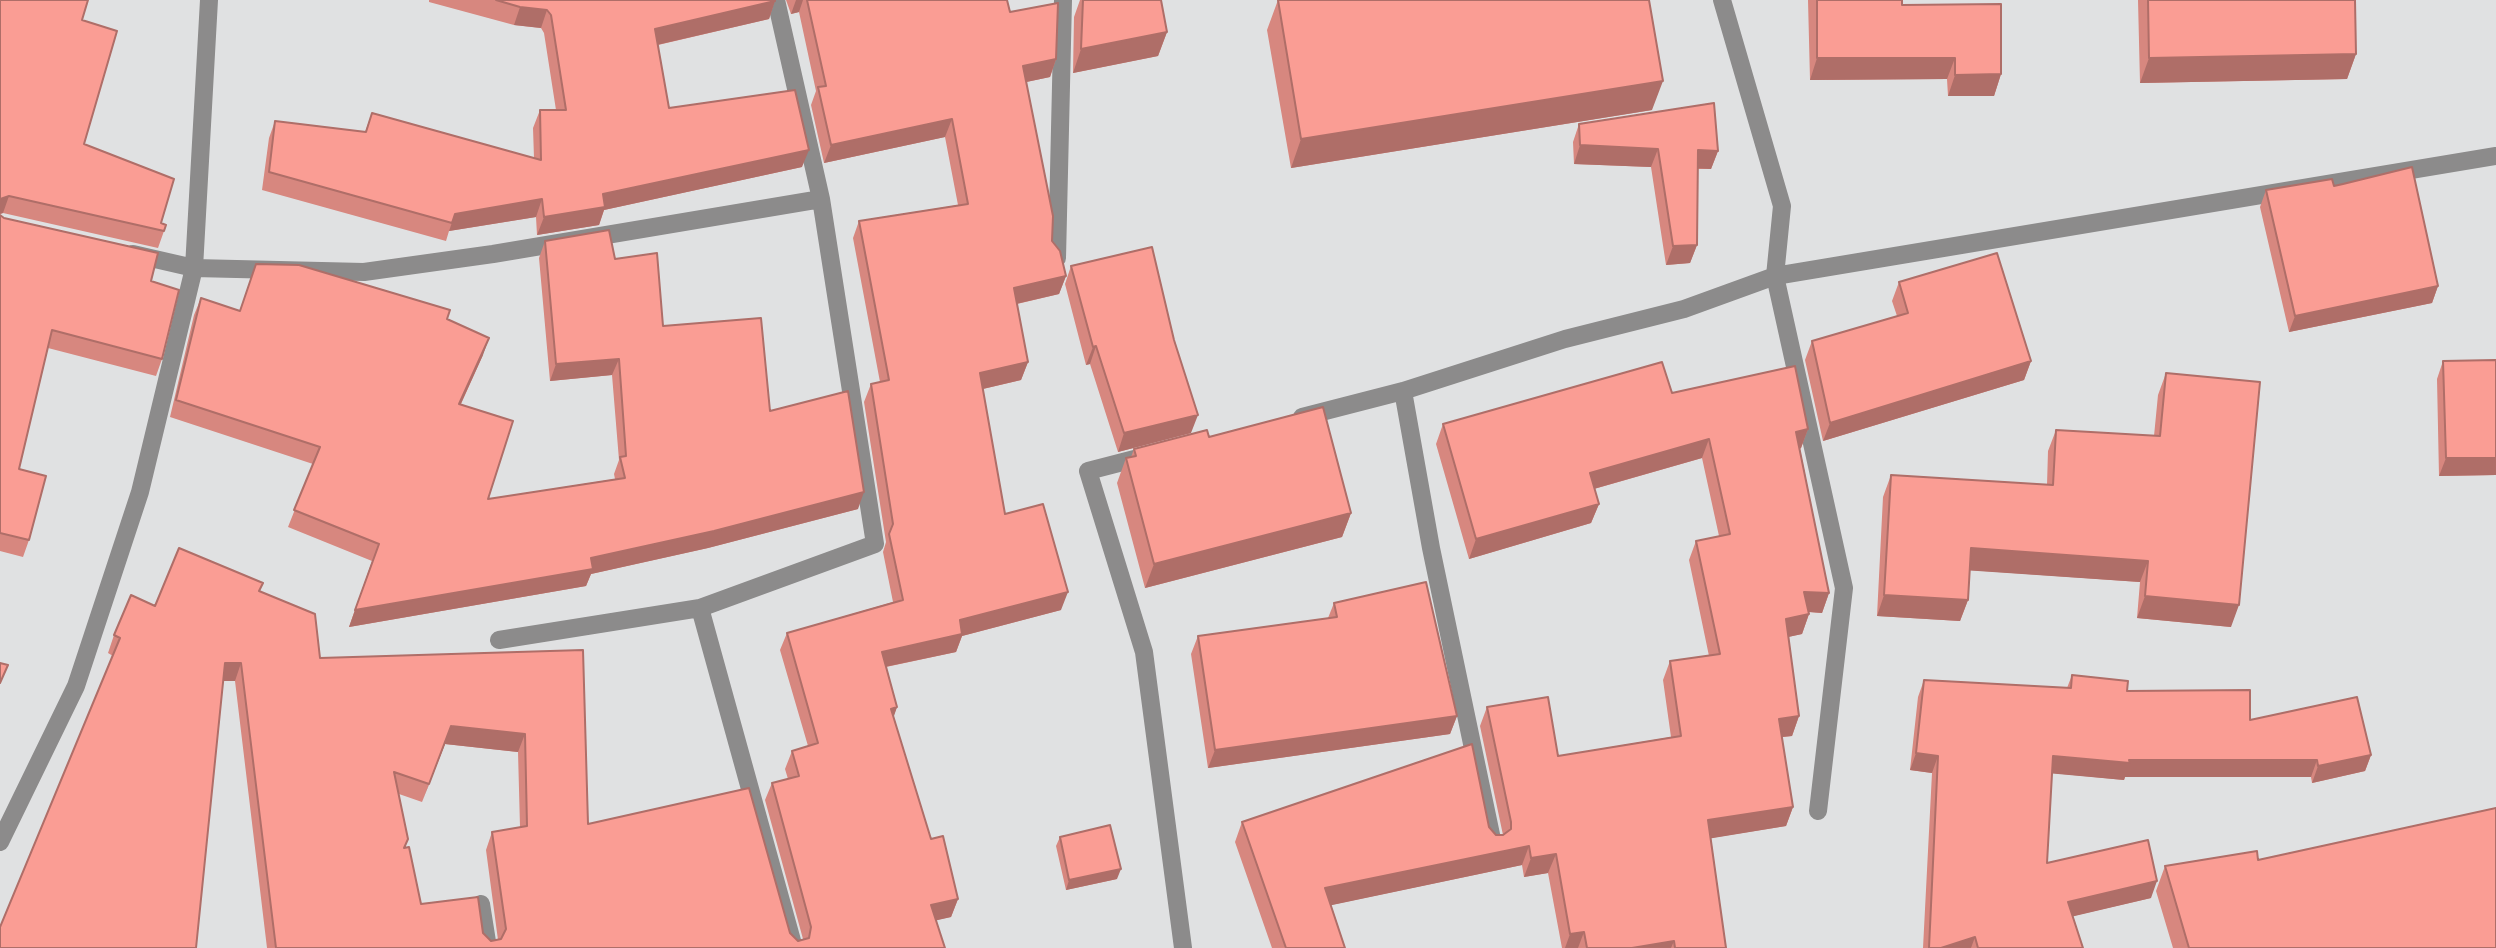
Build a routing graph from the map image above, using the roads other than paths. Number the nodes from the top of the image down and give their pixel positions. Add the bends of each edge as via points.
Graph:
1 (209, 0) edge
2 (776, 0) edge
3 (1063, 0) edge
4 (1723, 0) edge
5 (2496, 156) edge
6 (821, 199) junction
7 (116, 250) edge
8 (1057, 258) edge
9 (194, 268) junction
10 (1775, 276) junction
11 (1403, 391) junction
12 (1285, 421) edge
13 (1167, 451) edge
14 (700, 608) junction
15 (499, 640) dead end
16 (1818, 811) dead end
17 (0, 842) edge
18 (1493, 844) edge
19 (481, 904) edge
20 (488, 948) edge
21 (794, 948) edge
22 (1183, 948) edge

1 - 9 street
2 - 6 street
3 - 8 street
4 - 10 street via 1782,205
5 - 10 street
6 - 9 street via 364,272
6 - 14 street via 875,544
7 - 9 street
9 - 17 street via 140,492 76,686
10 - 11 street via 1684,309 1565,339
10 - 16 street via 1844,588
11 - 12 street
11 - 18 street
13 - 22 street via 1088,471 1144,652
14 - 15 street
14 - 21 street
19 - 20 street

